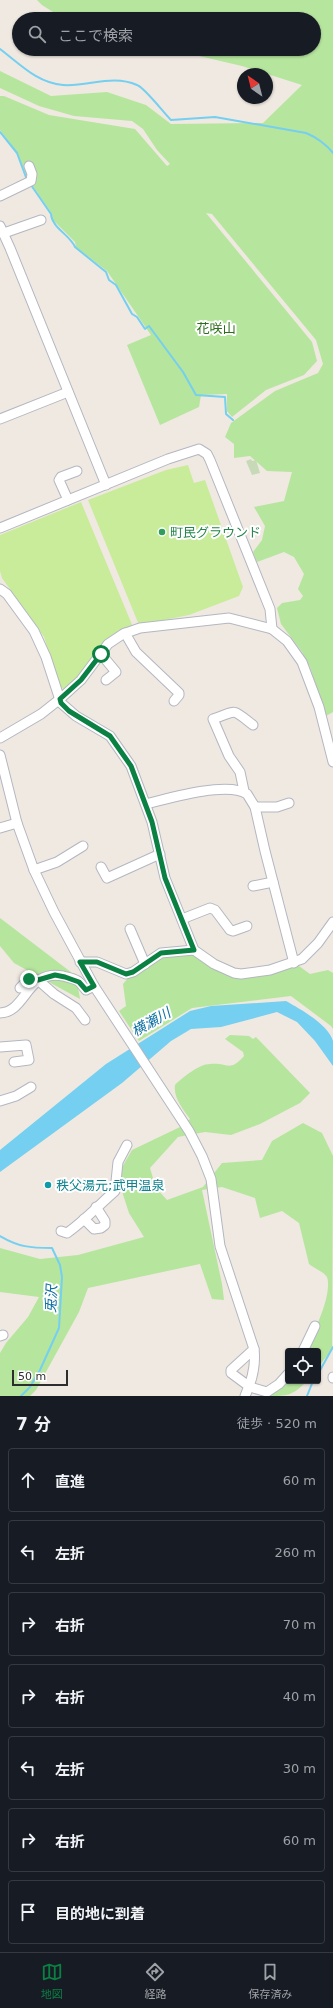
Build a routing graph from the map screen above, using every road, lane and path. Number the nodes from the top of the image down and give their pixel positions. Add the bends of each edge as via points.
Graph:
1 (29, 166) dead end
2 (0, 196) edge
3 (41, 220) dead end
4 (2, 230) edge
5 (68, 392) junction
6 (0, 419) edge
7 (77, 471) dead end
8 (106, 485) junction
9 (68, 500) junction
10 (0, 528) edge
11 (0, 589) edge
12 (272, 629) junction
13 (125, 633) junction
14 (101, 654) junction
15 (106, 680) dead end
16 (60, 699) junction
17 (174, 701) dead end
18 (253, 725) dead end
19 (0, 738) edge
20 (0, 755) edge
21 (333, 762) edge
22 (244, 792) junction
23 (289, 803) dead end
24 (146, 804) junction
25 (255, 807) junction
26 (17, 823) junction
27 (0, 828) edge
28 (83, 846) dead end
29 (160, 854) junction
30 (101, 867) dead end
31 (34, 870) junction
32 (273, 882) junction
33 (253, 886) dead end
34 (182, 919) junction
35 (333, 922) edge
36 (247, 926) dead end
37 (130, 929) dead end
38 (194, 950) junction
39 (80, 962) junction
40 (294, 963) junction
41 (146, 964) junction
42 (38, 980) junction
43 (94, 986) junction
44 (20, 988) dead end
45 (0, 1013) edge
46 (85, 1020) dead end
47 (0, 1047) edge
48 (14, 1062) dead end
49 (31, 1086) dead end
50 (0, 1101) edge
51 (128, 1145) dead end
52 (96, 1207) junction
53 (84, 1219) junction
54 (61, 1231) dead end
55 (315, 1326) dead end
56 (304, 1348) edge
57 (254, 1349) junction
58 (285, 1377) edge
59 (250, 1387) junction
60 (245, 1396) edge

1 - 2 street via 31,182
3 - 4 street
4 - 5 street
5 - 6 street
5 - 8 street
7 - 9 street via 59,480
8 - 9 street
8 - 12 street via 199,449 207,454 270,609
9 - 10 street
11 - 16 street via 7,594 34,631 46,656
12 - 13 street via 229,618 140,628
12 - 21 street via 287,642 302,662 319,707
13 - 14 street via 114,639
13 - 17 street via 136,652 179,693
14 - 15 street via 116,672
14 - 16 street via 81,680
16 - 19 street via 41,714
16 - 24 street via 72,713 110,736 131,766
18 - 22 street via 237,712 231,711 213,719 240,772
20 - 26 street
22 - 24 street via 214,789
22 - 25 street via 252,799
23 - 25 street via 277,807
24 - 29 street
25 - 32 street
26 - 27 street
26 - 31 street
28 - 31 street via 57,862
29 - 30 street via 106,878
29 - 34 street via 165,878
31 - 39 street
32 - 33 street
32 - 40 street
34 - 36 street via 210,908 215,910 230,930
34 - 38 street
35 - 40 street via 318,943 302,959
37 - 41 street
38 - 40 street via 214,964 241,974
38 - 41 street via 161,953
39 - 41 street via 97,962 126,974
39 - 43 street
42 - 43 street via 55,975 74,979 86,990
42 - 44 street via 29,979
42 - 45 street via 11,1010
42 - 46 street via 76,1008
43 - 57 street via 197,1145 211,1179 220,1246
47 - 48 street via 26,1045 29,1060
49 - 50 street via 16,1096
51 - 52 street via 118,1162 115,1191
52 - 53 street
52 - 53 street via 105,1225 94,1229
53 - 54 street via 67,1233
55 - 56 street
57 - 59 street
57 - 59 street via 230,1370
58 - 59 street via 267,1392
59 - 60 street

